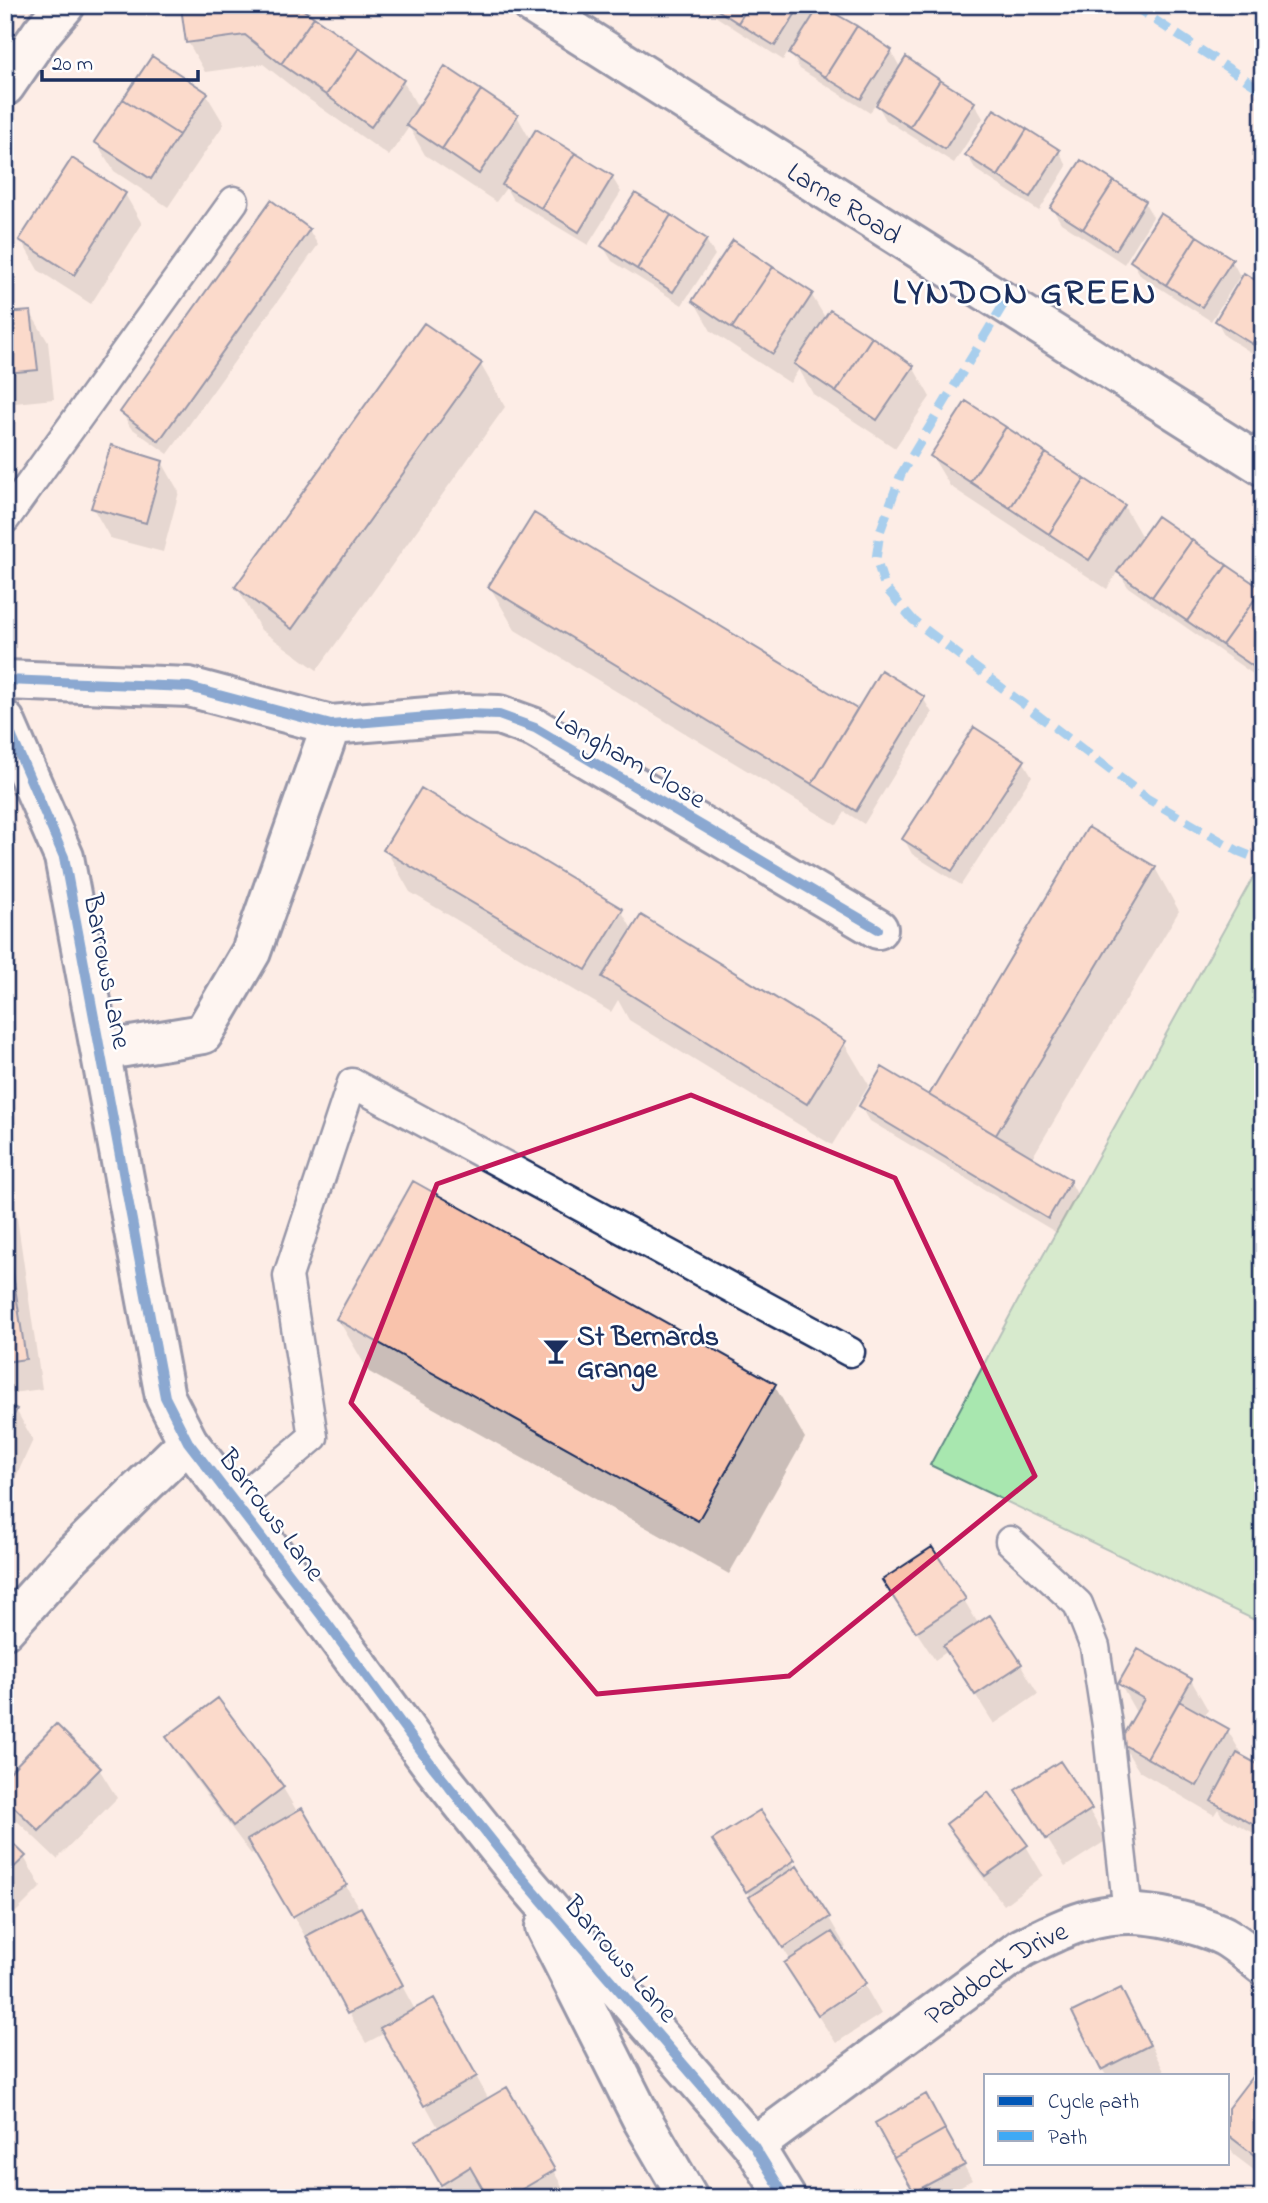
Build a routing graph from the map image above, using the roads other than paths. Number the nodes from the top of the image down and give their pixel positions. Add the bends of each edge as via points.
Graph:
1 (65, 5) edge
2 (533, 5) edge
3 (5, 86) edge
4 (234, 201) dead end
5 (1263, 467) edge
6 (5, 519) edge
7 (5, 680) edge
8 (5, 721) edge
9 (331, 725) junction
10 (878, 929) dead end
11 (101, 1051) junction
12 (850, 1352) dead end
13 (188, 1442) junction
14 (236, 1502) junction
15 (1010, 1541) dead end
16 (5, 1629) edge
17 (517, 1872) junction
18 (1128, 1913) junction
19 (1263, 1965) edge
20 (754, 2146) junction
21 (688, 2198) edge
22 (786, 2198) edge

1 - 3 street
2 - 5 street, Larne Road
4 - 6 lane
7 - 9 street, Langham Close via 189,687
8 - 11 street, Barrows Lane via 64,857
9 - 10 street, Langham Close via 465,714 499,715 535,728
9 - 11 street via 251,952 204,1034
11 - 13 street, Barrows Lane via 165,1398
12 - 14 lane via 352,1083 288,1276 313,1437
13 - 14 street, Barrows Lane
13 - 16 street via 71,1556
14 - 17 street, Barrows Lane via 434,1769
15 - 18 lane via 1077,1604 1095,1647
17 - 20 street, Barrows Lane
17 - 21 street, Barrows Lane via 642,2119
18 - 19 street, Paddock Drive via 1144,1912 1224,1936
18 - 20 street, Paddock Drive via 1069,1924 1023,1948
20 - 22 street, Barrows Lane

